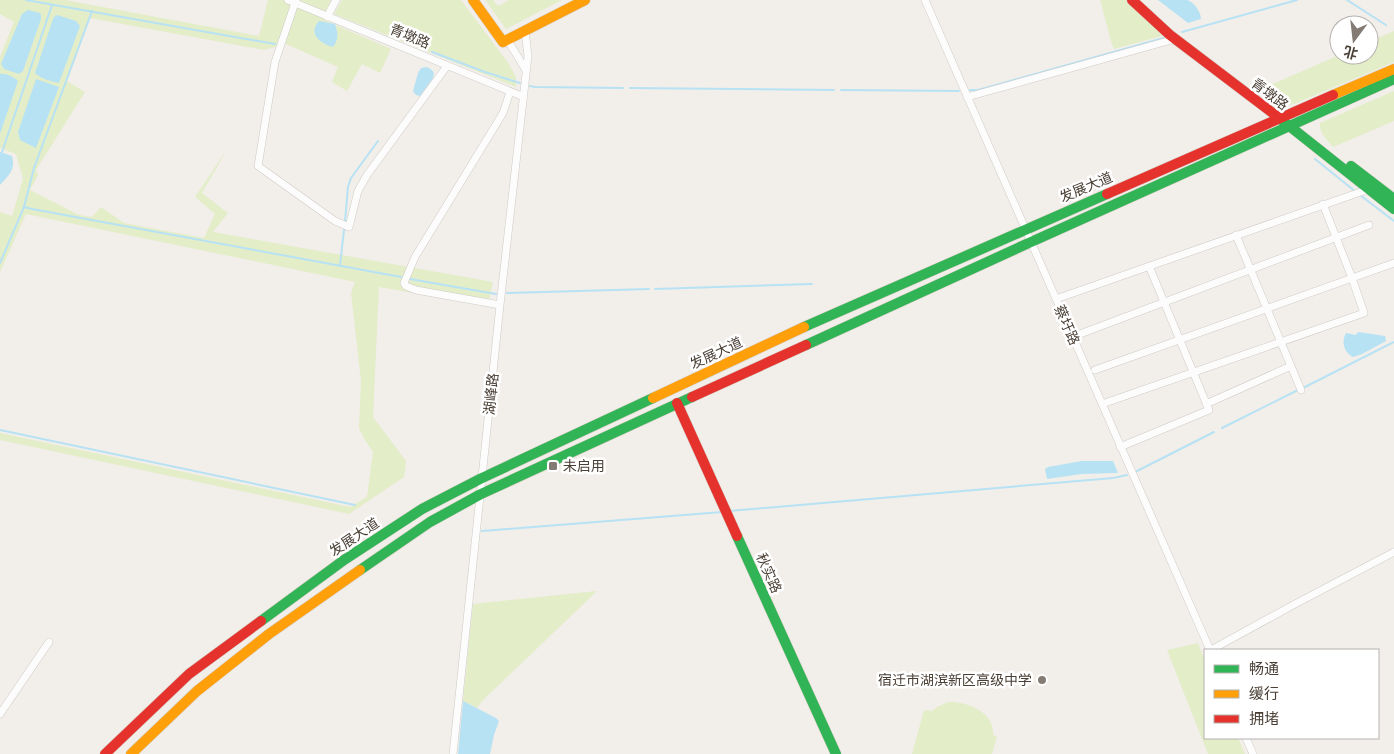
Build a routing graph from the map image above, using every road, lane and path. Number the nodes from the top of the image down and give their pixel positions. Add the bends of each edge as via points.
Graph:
1 (336, 0) edge
2 (473, 0) edge
3 (480, 0) edge
4 (585, 0) edge
5 (925, 0) edge
6 (1132, 0) edge
7 (1140, 0) edge
8 (293, 1) edge
9 (327, 17) junction
10 (526, 30) junction
11 (1175, 39) junction
12 (505, 41) junction
13 (447, 66) junction
14 (1394, 69) edge
15 (526, 74) junction
16 (1394, 80) edge
17 (510, 92) junction
18 (524, 97) junction
19 (967, 97) junction
20 (1288, 121) junction
21 (1361, 191) junction
22 (1394, 199) edge
23 (1323, 204) junction
24 (1394, 208) edge
25 (1369, 226) dead end
26 (1025, 229) junction
27 (1236, 235) junction
28 (1336, 237) junction
29 (1030, 242) junction
30 (1394, 263) edge
31 (1149, 266) junction
32 (1251, 270) junction
33 (1352, 278) junction
34 (1056, 299) junction
35 (1164, 303) junction
36 (500, 305) junction
37 (1267, 309) junction
38 (1072, 338) junction
39 (1180, 340) junction
40 (1281, 342) junction
41 (1291, 366) junction
42 (1094, 370) dead end
43 (1193, 372) junction
44 (1301, 390) dead end
45 (677, 403) junction
46 (1102, 404) junction
47 (1206, 404) junction
48 (1120, 447) junction
49 (482, 478) junction
50 (481, 494) junction
51 (1394, 552) edge
52 (49, 642) dead end
53 (1210, 649) edge
54 (1212, 649) edge
55 (0, 714) edge
56 (1246, 739) edge
57 (105, 754) edge
58 (131, 754) edge
59 (453, 754) edge
60 (836, 754) edge
61 (1253, 754) edge

1 - 9 street
2 - 12 main road
3 - 12 main road
4 - 10 main road
5 - 19 street, 蔡圩路
6 - 11 main road, 青墩路
7 - 20 main road, 青墩路
8 - 9 street, 青墩路
8 - 13 street via 275,62 258,166 335,221 349,227 358,191 367,176
9 - 13 street, 青墩路
10 - 12 main road
10 - 15 street, 湖峰路
11 - 19 street
11 - 20 main road, 青墩路
12 - 15 street
13 - 17 street, 青墩路
14 - 20 main road, 发展大道
15 - 18 street, 湖峰路
16 - 20 main road, 发展大道
17 - 18 street, 青墩路
17 - 36 street via 503,113 414,258 404,283 416,290
18 - 36 street, 湖峰路
19 - 26 street, 蔡圩路
20 - 21 main road, 青墩路
20 - 22 main road, 青墩路
20 - 26 main road, 发展大道
20 - 29 main road, 发展大道
21 - 23 street
21 - 24 main road, 青墩路
23 - 27 street
23 - 28 street
25 - 28 street
26 - 29 street, 蔡圩路
26 - 49 main road, 发展大道 via 821,319
27 - 31 street
27 - 32 street
28 - 32 street
28 - 33 street
29 - 34 street, 蔡圩路
29 - 45 main road, 发展大道
30 - 33 street
31 - 34 street
31 - 35 street
32 - 35 street
32 - 37 street
33 - 37 street
33 - 40 street via 1364,313
34 - 38 street, 蔡圩路
35 - 38 street
35 - 39 street
36 - 49 street, 湖峰路
37 - 39 street
37 - 40 street
38 - 46 street, 蔡圩路
39 - 42 street
39 - 43 street
40 - 41 street
40 - 43 street
41 - 44 street
41 - 47 street
43 - 46 street
43 - 47 street
45 - 50 main road, 发展大道
45 - 60 main road, 秋实路
46 - 48 street, 蔡圩路
47 - 48 street via 1209,410
48 - 53 street, 蔡圩路
49 - 50 street, 湖峰路
49 - 57 main road, 发展大道 via 422,509 336,565 189,674
50 - 58 main road, 发展大道 via 422,527 270,634 197,691
50 - 59 street, 湖峰路
51 - 54 street
52 - 55 street
56 - 61 street

